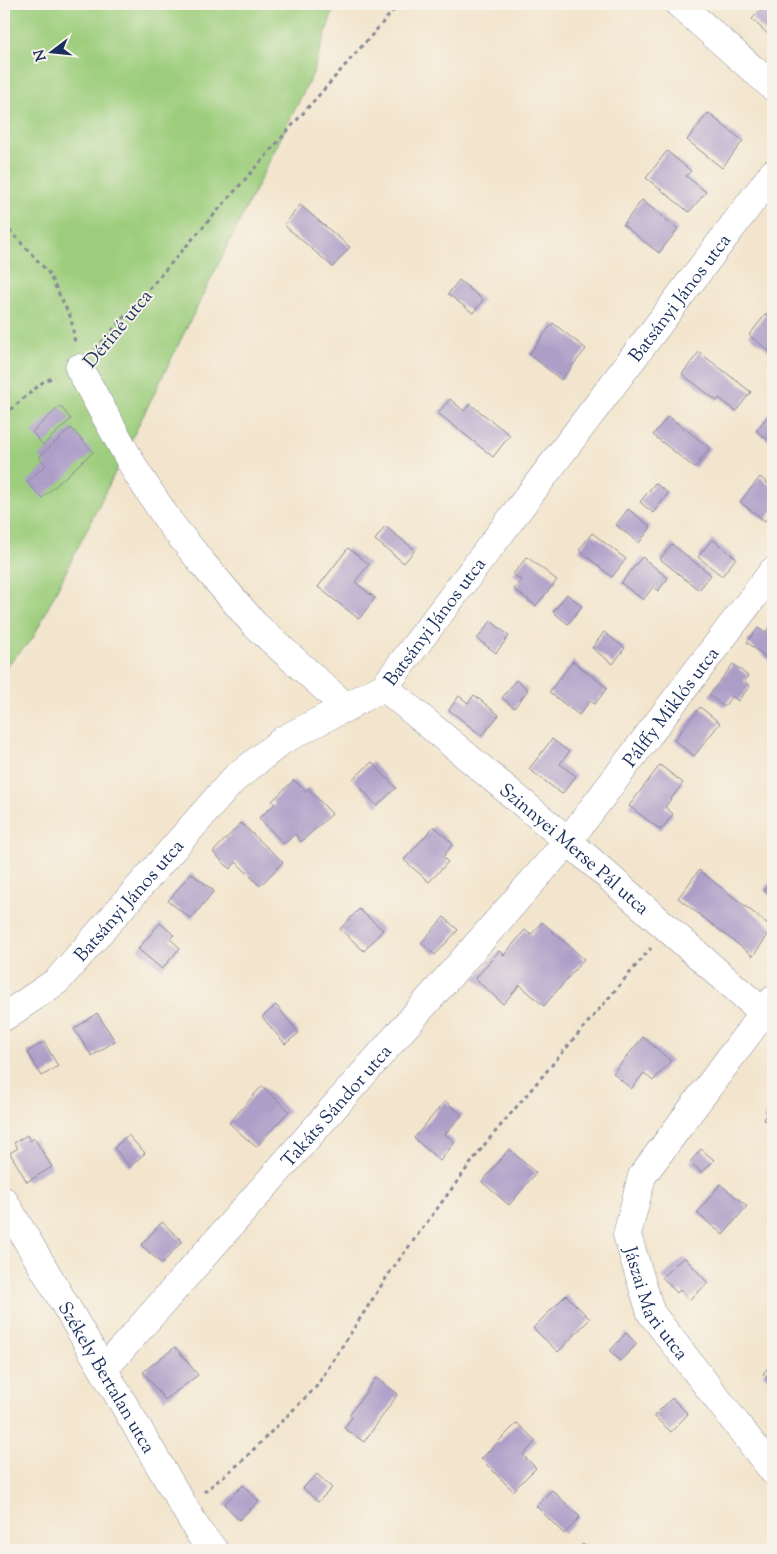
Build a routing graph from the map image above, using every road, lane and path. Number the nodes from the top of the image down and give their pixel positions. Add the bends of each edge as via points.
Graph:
1 (399, 4) edge
2 (680, 4) edge
3 (773, 87) edge
4 (773, 173) edge
5 (4, 224) edge
6 (79, 368) junction
7 (4, 415) edge
8 (773, 571) edge
9 (384, 687) junction
10 (347, 708) junction
11 (568, 841) junction
12 (668, 929) junction
13 (768, 1007) edge
14 (4, 1017) edge
15 (4, 1201) edge
16 (104, 1369) junction
17 (773, 1471) edge
18 (184, 1508) junction
19 (214, 1550) edge

1 - 6 path, Dériné utca
2 - 3 street
4 - 9 street, Batsányi János utca
5 - 6 path via 48,272 71,318
6 - 7 path via 44,381
6 - 10 street, Dériné utca via 137,473 181,537 254,625
8 - 11 street, Pálffy Miklós utca
9 - 10 street, Batsányi János utca
9 - 11 street, Szinnyei Merse Pál utca
10 - 14 street, Batsányi János utca via 283,740 233,780 57,981
11 - 12 street, Szinnyei Merse Pál utca
11 - 16 street, Takáts Sándor utca
12 - 13 street, Szinnyei Merse Pál utca
12 - 18 path via 485,1144 390,1272 316,1387 240,1463
13 - 17 street, Jászai Mari utca via 642,1176 626,1235 651,1313
15 - 16 street, Székely Bertalan utca
16 - 18 street, Székely Bertalan utca
18 - 19 street, Székely Bertalan utca

